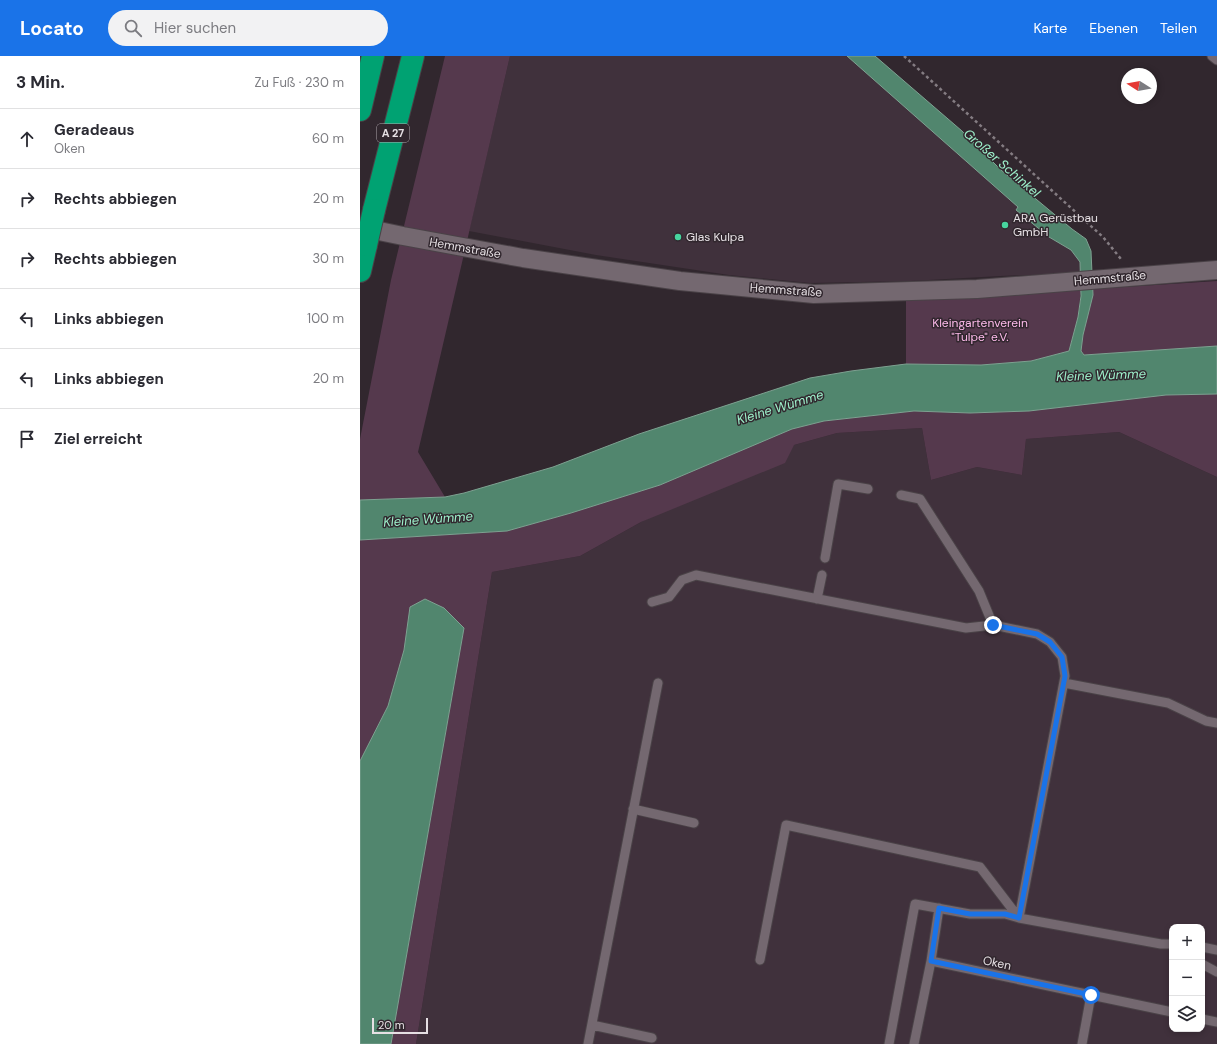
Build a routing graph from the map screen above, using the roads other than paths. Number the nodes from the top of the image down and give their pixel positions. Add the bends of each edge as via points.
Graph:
1 (373, 56) edge
2 (413, 56) edge
3 (1212, 56) edge
4 (1217, 60) edge
5 (360, 110) edge
6 (363, 236) edge
7 (1217, 270) edge
8 (360, 271) edge
9 (868, 489) dead end
10 (901, 496) dead end
11 (825, 558) dead end
12 (822, 575) dead end
13 (817, 599) junction
14 (652, 602) dead end
15 (993, 625) junction
16 (658, 683) dead end
17 (1064, 683) junction
18 (1217, 723) edge
19 (633, 809) junction
20 (694, 823) dead end
21 (939, 908) junction
22 (1019, 918) junction
23 (1161, 944) junction
24 (1169, 944) edge
25 (1169, 948) edge
26 (1205, 948) edge
27 (1217, 950) edge
28 (760, 960) dead end
29 (931, 961) junction
30 (1205, 966) edge
31 (1217, 972) edge
32 (1091, 995) junction
33 (1169, 1011) edge
34 (1205, 1020) edge
35 (1217, 1022) edge
36 (592, 1025) junction
37 (652, 1038) dead end
38 (588, 1044) edge
39 (889, 1044) edge
40 (914, 1044) edge
41 (1082, 1044) edge

1 - 5 highway
2 - 6 highway, A 27, bridge via 374,210
3 - 4 lane
6 - 7 street, Hemmstraße via 403,236 523,258 672,280 814,294 977,289
6 - 8 highway, A 27
9 - 11 lane via 838,484
10 - 15 lane via 920,499 979,591
12 - 13 lane
13 - 14 lane via 696,576 682,580 669,597
13 - 15 lane via 966,628
15 - 17 lane via 1037,634 1050,642 1062,657
16 - 19 lane
17 - 18 lane via 1168,703 1206,721
17 - 22 lane
19 - 20 lane
19 - 36 lane
21 - 22 lane via 970,914 1005,914
21 - 29 lane
21 - 39 lane via 915,904
22 - 23 lane
22 - 28 lane via 980,867 786,825
23 - 24 lane
23 - 25 lane
26 - 27 lane
29 - 32 lane, Oken
29 - 40 lane
30 - 31 lane
32 - 33 lane, Oken
32 - 41 lane
34 - 35 lane
36 - 37 lane
36 - 38 lane

